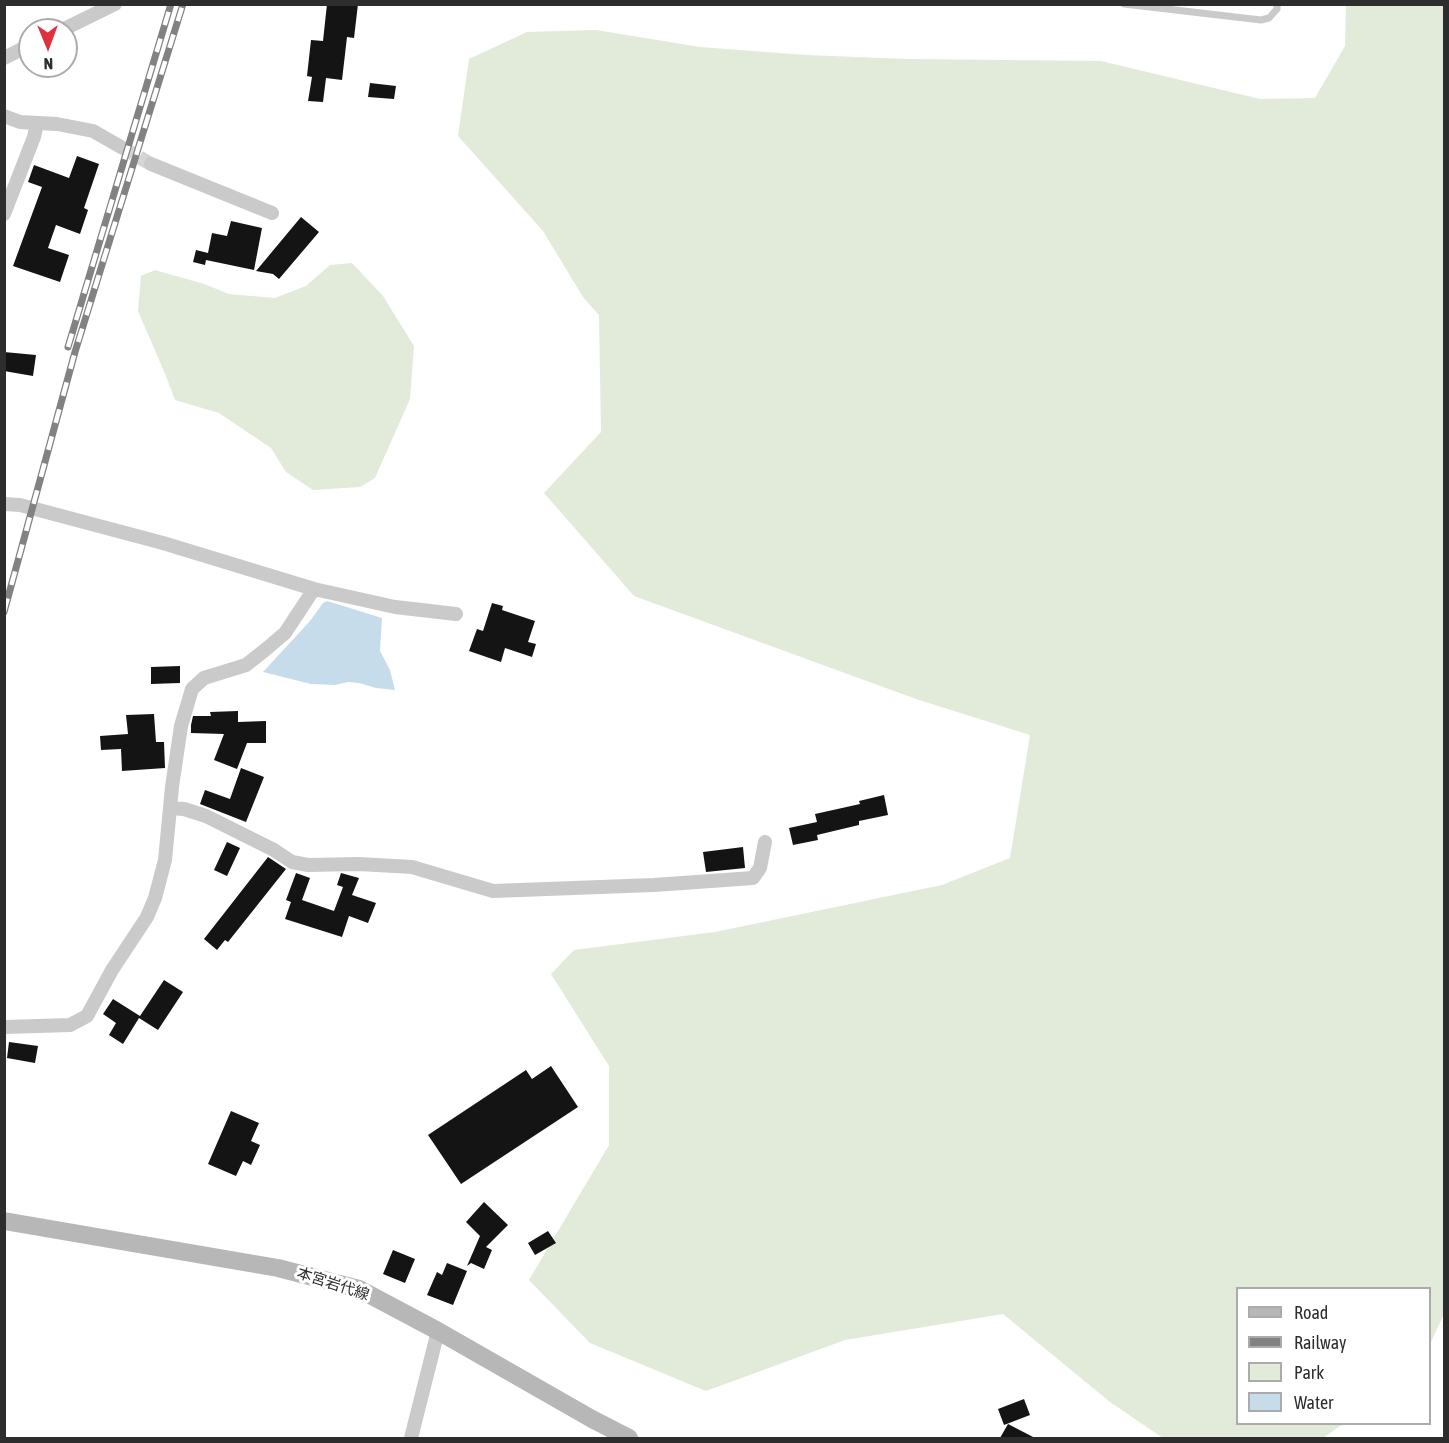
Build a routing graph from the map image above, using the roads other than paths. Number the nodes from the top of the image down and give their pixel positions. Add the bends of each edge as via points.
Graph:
1 (115, 4) edge
2 (1124, 4) edge
3 (1277, 4) edge
4 (78, 22) edge
5 (18, 51) edge
6 (4, 58) edge
7 (4, 116) edge
8 (37, 124) junction
9 (121, 147) tunnel mouth
10 (151, 164) tunnel mouth
11 (272, 213) dead end
12 (4, 214) edge
13 (4, 504) edge
14 (314, 590) junction
15 (456, 614) dead end
16 (170, 808) junction
17 (765, 842) dead end
18 (4, 1027) edge
19 (4, 1221) edge
20 (438, 1331) junction
21 (411, 1438) edge
22 (629, 1438) edge

1 - 4 street
2 - 3 lane via 1261,20 1269,18
5 - 6 street
7 - 8 street
8 - 9 street via 93,131
8 - 12 street
10 - 11 street
13 - 14 street via 38,509 163,543
14 - 15 street via 395,607
14 - 16 street via 285,633 265,650 246,664 204,678 192,688 181,726
16 - 17 street via 206,816 291,862 411,867 494,891 753,878 760,868
16 - 18 street via 165,860 155,898 87,1016 70,1024
19 - 20 main road, 本宮岩代線 via 309,1275 359,1289
20 - 21 street
20 - 22 main road, 本宮岩代線

